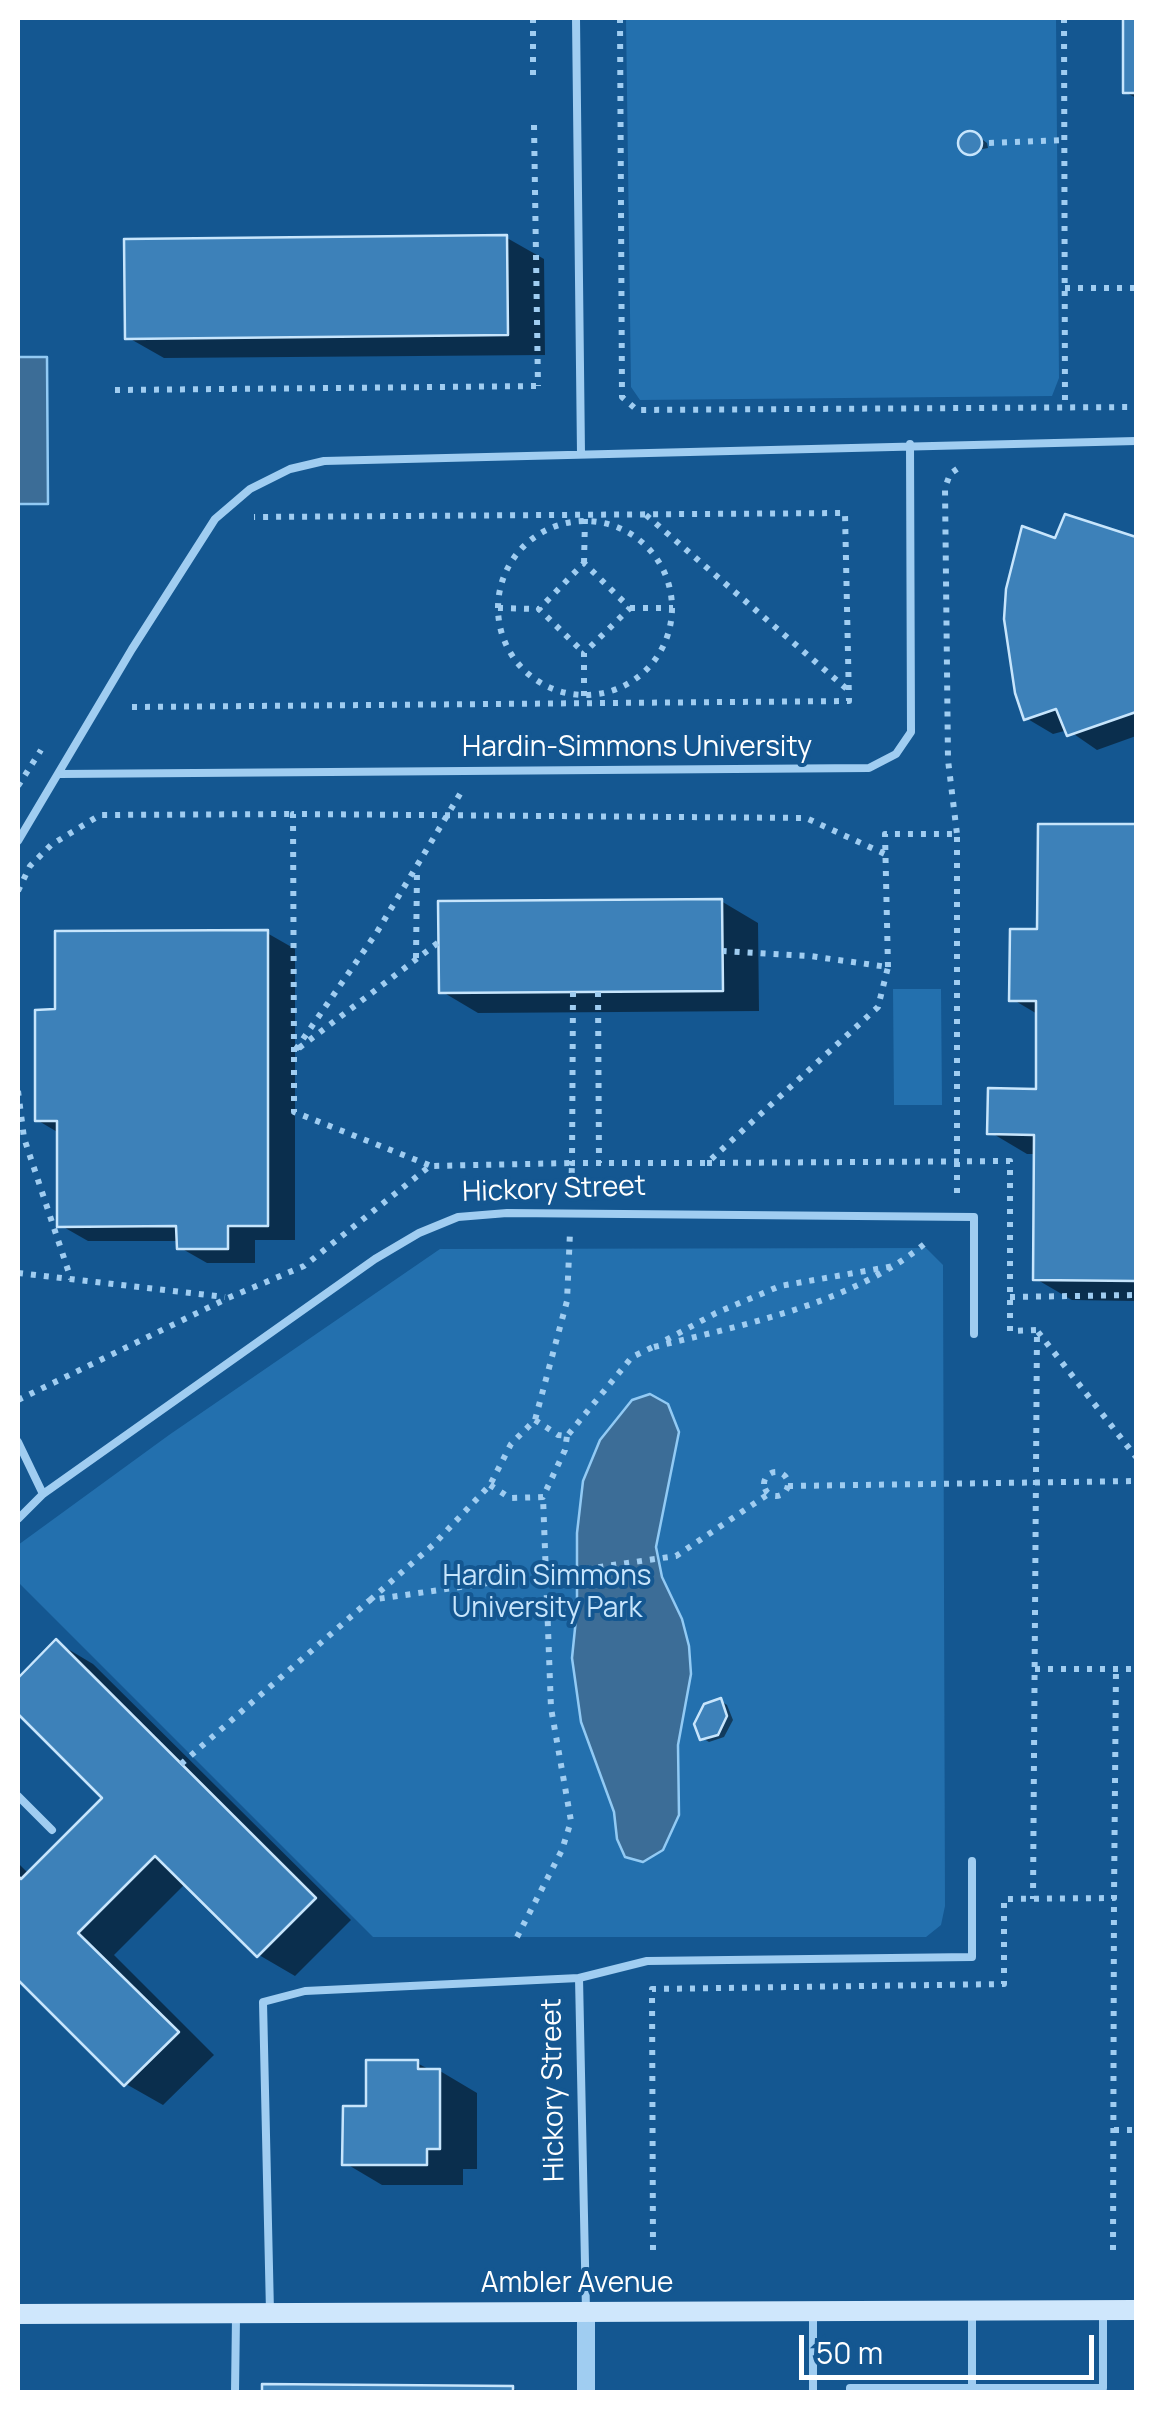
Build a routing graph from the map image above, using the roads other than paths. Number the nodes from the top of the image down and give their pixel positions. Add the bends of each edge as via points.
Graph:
1 (576, 18) edge
2 (1136, 441) edge
3 (910, 444) junction
4 (582, 454) junction
5 (60, 774) junction
6 (18, 841) edge
7 (974, 1334) dead end
8 (18, 1442) edge
9 (43, 1494) junction
10 (18, 1519) edge
11 (18, 1796) edge
12 (52, 1830) dead end
13 (972, 1860) dead end
14 (579, 1978) junction
15 (813, 2310) junction
16 (972, 2310) junction
17 (1103, 2310) junction
18 (1136, 2310) edge
19 (586, 2311) junction
20 (236, 2312) junction
21 (270, 2312) junction
22 (18, 2314) edge
23 (972, 2388) junction
24 (1104, 2390) edge
25 (235, 2392) edge
26 (586, 2392) edge
27 (813, 2392) edge
28 (850, 2392) edge

1 - 4 lane
2 - 3 lane
3 - 4 lane
3 - 5 lane, Hardin-Simmons University via 911,732 896,754 869,768
4 - 5 lane via 324,461 290,468 250,490 214,519
5 - 6 lane
7 - 9 lane, Hickory Street via 974,1218 458,1218 375,1258
8 - 9 lane
9 - 10 lane, Hickory Street
11 - 12 lane
13 - 14 lane, Hickory Street via 972,1957 647,1960
14 - 19 lane, Hickory Street
14 - 21 lane via 305,1991 263,2002
15 - 16 main road, Ambler Avenue
15 - 19 main road, Ambler Avenue
15 - 27 lane
16 - 17 main road, Ambler Avenue
16 - 23 lane
17 - 18 main road, Ambler Avenue
17 - 24 lane
19 - 21 main road, Ambler Avenue
19 - 26 street, Hickory Street
20 - 21 main road, Ambler Avenue
20 - 22 main road, Ambler Avenue
20 - 25 lane
23 - 24 lane
23 - 28 lane

